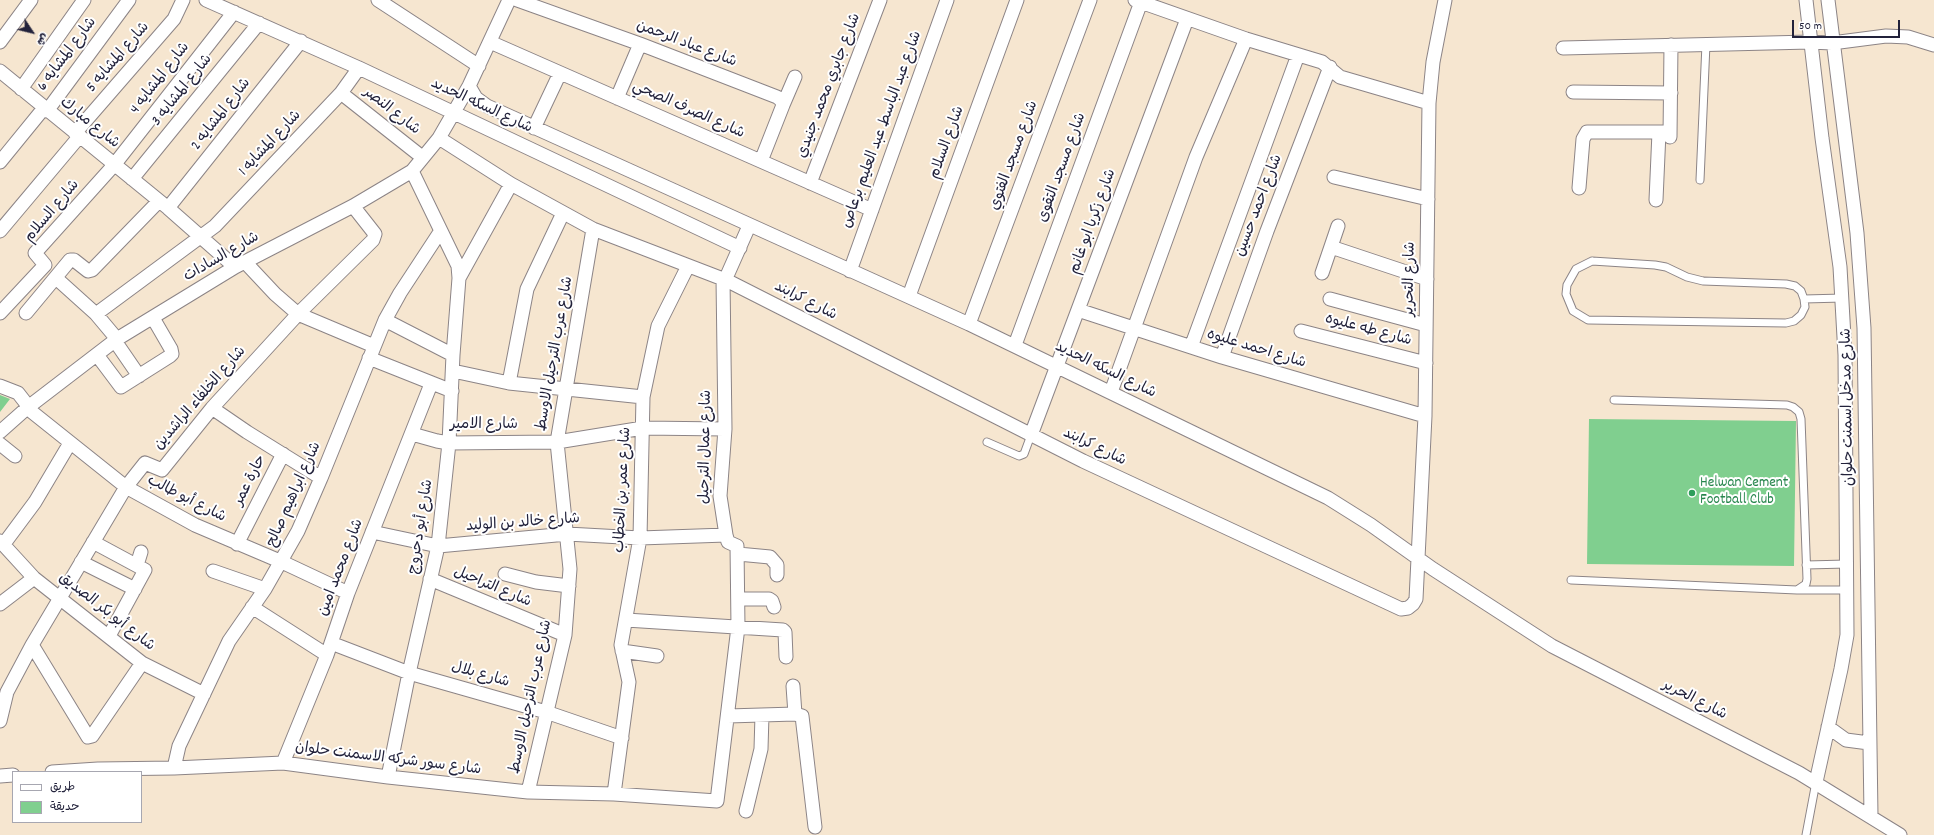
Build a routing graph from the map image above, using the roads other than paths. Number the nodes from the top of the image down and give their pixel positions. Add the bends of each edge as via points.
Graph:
1 (31, 0) edge
2 (84, 0) edge
3 (129, 0) edge
4 (183, 0) edge
5 (206, 0) edge
6 (378, 0) edge
7 (509, 0) edge
8 (517, 0) edge
9 (880, 0) edge
10 (947, 0) edge
11 (1017, 0) edge
12 (1090, 0) edge
13 (1445, 0) edge
14 (1806, 0) edge
15 (1828, 0) edge
16 (1138, 1) edge
17 (234, 12) junction
18 (1187, 20) junction
19 (259, 23) junction
20 (1246, 39) junction
21 (301, 41) junction
22 (0, 42) edge
23 (490, 42) junction
24 (1810, 42) junction
25 (1832, 43) junction
26 (640, 44) junction
27 (1706, 44) junction
28 (1672, 45) junction
29 (1934, 45) edge
30 (1563, 48) dead end
31 (1298, 55) junction
32 (479, 66) junction
33 (1330, 67) junction
34 (360, 68) junction
35 (560, 72) junction
36 (2, 76) edge
37 (795, 77) dead end
38 (469, 86) junction
39 (21, 89) junction
40 (1573, 92) dead end
41 (341, 93) junction
42 (1671, 93) junction
43 (617, 98) junction
44 (1429, 103) junction
45 (783, 105) junction
46 (46, 109) junction
47 (454, 112) junction
48 (534, 128) junction
49 (1666, 134) junction
50 (77, 135) junction
51 (439, 138) junction
52 (422, 157) junction
53 (761, 161) junction
54 (0, 162) edge
55 (114, 165) junction
56 (412, 171) junction
57 (1334, 177) dead end
58 (132, 179) junction
59 (1700, 180) dead end
60 (810, 183) junction
61 (511, 184) junction
62 (1579, 188) dead end
63 (1428, 199) junction
64 (1656, 200) dead end
65 (164, 205) junction
66 (353, 206) junction
67 (872, 210) junction
68 (563, 213) junction
69 (749, 226) junction
70 (1338, 226) dead end
71 (593, 229) junction
72 (0, 231) edge
73 (440, 232) junction
74 (200, 237) junction
75 (1331, 247) junction
76 (740, 248) junction
77 (240, 265) junction
78 (688, 266) junction
79 (850, 271) junction
80 (1322, 273) dead end
81 (56, 278) junction
82 (459, 278) junction
83 (1427, 278) junction
84 (724, 279) junction
85 (909, 296) junction
86 (1863, 297) junction
87 (1843, 298) junction
88 (1330, 299) dead end
89 (1804, 299) junction
90 (1078, 310) junction
91 (26, 313) dead end
92 (0, 314) edge
93 (96, 314) junction
94 (298, 314) junction
95 (153, 318) junction
96 (385, 320) junction
97 (969, 324) junction
98 (1426, 325) junction
99 (1134, 328) junction
100 (1301, 331) dead end
101 (116, 340) junction
102 (1015, 345) junction
103 (1191, 347) junction
104 (371, 352) junction
105 (97, 355) junction
106 (453, 355) junction
107 (1222, 357) junction
108 (1426, 363) junction
109 (1058, 366) junction
110 (453, 372) junction
111 (139, 376) junction
112 (509, 383) junction
113 (431, 384) junction
114 (0, 386) edge
115 (565, 390) junction
116 (452, 391) junction
117 (1111, 392) junction
118 (643, 397) junction
119 (1614, 400) dead end
120 (27, 408) junction
121 (212, 408) junction
122 (1425, 416) junction
123 (643, 428) junction
124 (724, 429) junction
125 (0, 432) edge
126 (412, 434) junction
127 (1031, 435) junction
128 (557, 442) junction
129 (987, 442) dead end
130 (70, 443) junction
131 (449, 443) junction
132 (0, 444) edge
133 (283, 454) junction
134 (15, 456) dead end
135 (322, 478) junction
136 (126, 487) junction
137 (372, 532) junction
138 (567, 534) junction
139 (726, 535) junction
140 (640, 538) junction
141 (93, 542) junction
142 (2, 543) edge
143 (237, 544) junction
144 (438, 546) junction
145 (141, 552) dead end
146 (738, 554) junction
147 (1418, 559) junction
148 (81, 562) junction
149 (282, 562) junction
150 (1847, 564) junction
151 (137, 565) junction
152 (1806, 565) junction
153 (1433, 569) joint
154 (213, 571) dead end
155 (505, 574) dead end
156 (777, 575) dead end
157 (34, 578) junction
158 (430, 579) junction
159 (1571, 580) dead end
160 (569, 586) junction
161 (135, 589) junction
162 (265, 589) junction
163 (1797, 590) junction
164 (1847, 590) junction
165 (348, 593) junction
166 (59, 597) junction
167 (738, 599) junction
168 (0, 604) edge
169 (252, 607) junction
170 (774, 607) dead end
171 (626, 620) junction
172 (738, 627) junction
173 (565, 635) junction
174 (109, 636) junction
175 (32, 645) junction
176 (329, 649) junction
177 (622, 651) junction
178 (657, 656) dead end
179 (786, 657) dead end
180 (142, 662) junction
181 (409, 673) junction
182 (793, 686) dead end
183 (4, 690) edge
184 (204, 694) junction
185 (546, 712) junction
186 (795, 714) junction
187 (762, 715) junction
188 (728, 716) junction
189 (0, 721) edge
190 (1828, 727) junction
191 (622, 738) junction
192 (1869, 743) junction
193 (283, 763) junction
194 (174, 768) junction
195 (67, 771) edge
196 (12, 775) edge
197 (0, 776) edge
198 (388, 777) junction
199 (1816, 782) junction
200 (528, 792) junction
201 (614, 794) junction
202 (746, 811) dead end
203 (1871, 816) junction
204 (815, 827) dead end
205 (1806, 835) edge
206 (1900, 835) edge

1 - 22 street
2 - 39 street
3 - 46 street, شارع المشايه 6
4 - 50 street, شارع المشايه 5 via 174,19
5 - 17 street, شارع السكه الحديد
6 - 32 street
7 - 23 street, شارع السادات
8 - 26 street, شارع عباد الرحمن
9 - 60 street, شارع جابري محمد جنيدي
10 - 67 street, شارع عبد الباسط عبد العليم برعاص
11 - 85 street, شارع السلام
12 - 97 street, شارع مسجد الفتوي
13 - 44 street, شارع التحرير via 1433,62
14 - 24 street, شارع مدخل اسمنت حلوان
15 - 25 street, شارع مدخل اسمنت حلوان
16 - 18 street
16 - 102 street, شارع مسجد التقوى
17 - 19 street, شارع السكه الحديد
17 - 55 street, شارع المشايه 4
18 - 20 street
18 - 90 street, شارع زكريا ابو غانم
19 - 21 street, شارع السكه الحديد
19 - 58 street, شارع المشايه 3
20 - 31 street
20 - 99 street via 1196,157
21 - 34 street, شارع السكه الحديد
21 - 65 street, شارع المشايه 2
23 - 32 street, شارع السادات
23 - 35 street, شارع الصرف الصحي
24 - 25 street
24 - 27 street
24 - 87 street, شارع مدخل اسمنت حلوان
25 - 29 street via 1886,36 1908,37
25 - 86 street, شارع مدخل اسمنت حلوان
26 - 43 street
26 - 45 street, شارع عباد الرحمن via 777,97
27 - 28 street
27 - 59 lane
28 - 30 street
28 - 42 street
31 - 33 street
31 - 103 street
32 - 38 street, شارع السادات
33 - 44 street via 1340,77
33 - 107 street, شارع احمد حسين
34 - 41 street, شارع المشايه 1
34 - 47 street, شارع السكه الحديد
35 - 43 street, شارع الصرف الصحي
35 - 48 street
36 - 39 street, شارع مبارك
37 - 45 street
38 - 47 street, شارع السادات
38 - 48 street, شارع السكه الحديد via 476,98 487,106
39 - 46 street, شارع مبارك
40 - 42 street
41 - 52 street, شارع النصر
41 - 74 street, شارع المشايه 1 via 222,220
42 - 49 street
43 - 53 street, شارع الصرف الصحي
44 - 63 street, شارع التحرير
45 - 53 street
46 - 50 street, شارع مبارك
46 - 54 street, شارع المشايه 6
47 - 51 street, شارع السادات
47 - 76 street, شارع السكه الحديد
48 - 69 street, شارع السكه الحديد
49 - 62 street via 1587,132 1583,139
49 - 64 street
50 - 55 street, شارع مبارك
50 - 72 street, شارع المشايه 5
51 - 52 street, شارع السادات
51 - 61 street
52 - 56 street, شارع السادات
53 - 60 street, شارع الصرف الصحي
55 - 58 street, شارع مبارك
55 - 92 street, شارع السلام via 35,254 45,265
56 - 66 street, شارع السادات
56 - 73 street, شارع أبو دحروج
57 - 63 street
58 - 65 street, شارع مبارك
60 - 67 street, شارع الصرف الصحي
61 - 68 street
61 - 82 street, شارع أبو دحروج
63 - 83 street, شارع التحرير
65 - 74 street, شارع مبارك
65 - 81 street via 92,270 88,271 74,260 70,260
66 - 77 street, شارع السادات
66 - 94 street, شارع الخلفاء الراشدين via 373,231 374,237
67 - 79 street, شارع عبد الباسط عبد العليم برعاص
68 - 71 street
68 - 112 street via 527,289
69 - 76 street
69 - 79 street, شارع السكه الحديد
70 - 75 street
71 - 78 street
71 - 115 street, شارع عرب الترحيل الاوسط
73 - 82 street, شارع أبو دحروج via 458,266
73 - 96 street, شارع ابراهيم صالح
74 - 77 street, شارع مبارك
74 - 93 street, شارع المشايه 1
75 - 80 street
75 - 83 street
76 - 84 street
77 - 94 street, شارع مبارك
77 - 95 street, شارع السادات
78 - 84 street
78 - 118 street, شارع عمر بن الخطاب via 658,326
79 - 85 street, شارع السكه الحديد
81 - 91 street
81 - 93 street
82 - 106 street, شارع أبو دحروج
83 - 98 street, شارع التحرير
84 - 124 street, شارع عمال الترحيل
84 - 127 street, شارع كرابند
85 - 97 street, شارع السكه الحديد
86 - 87 street
86 - 192 street, شارع مدخل اسمنت حلوان via 1866,359
87 - 89 lane
87 - 150 street, شارع مدخل اسمنت حلوان
88 - 98 street
89 - 89 lane via 1801,291 1786,284 1703,282 1660,266 1592,261 1580,266 1570,276 1566,294 1573,311 1588,320 1786,323 1801,315
90 - 99 street, شارع احمد عليوه
90 - 109 street, شارع زكريا ابو غانم
93 - 101 street
94 - 104 street, شارع مبارك
94 - 121 street, شارع الخلفاء الراشدين
95 - 101 street, شارع السادات
95 - 111 street via 172,354
96 - 104 street, شارع ابراهيم صالح
96 - 106 street
97 - 102 street, شارع السكه الحديد
98 - 108 street, شارع التحرير
99 - 103 street, شارع احمد عليوه
99 - 117 street
100 - 108 street, شارع طه عليوه
101 - 105 street, شارع السادات
101 - 111 street
102 - 109 street, شارع السكه الحديد
103 - 107 street, شارع احمد عليوه
104 - 113 street, شارع مبارك
104 - 135 street, شارع ابراهيم صالح
105 - 111 street via 120,387
105 - 120 street, شارع السادات
106 - 110 street, شارع أبو دحروج
107 - 122 street, شارع احمد عليوه
108 - 122 street, شارع التحرير
109 - 117 street, شارع السكه الحديد
109 - 127 street, شارع زكريا ابو غانم
110 - 112 street
110 - 116 street, شارع أبو دحروج
112 - 115 street
113 - 116 street, شارع مبارك
113 - 126 street, شارع محمد امين
114 - 120 street, شارع أبو طالب via 18,393
115 - 118 street
115 - 128 street, شارع عرب الترحيل الاوسط
116 - 131 street, شارع أبو دحروج
117 - 147 street, شارع السكه الحديد via 1328,498
118 - 123 street, شارع عمر بن الخطاب
119 - 152 lane via 1793,407 1800,419
120 - 125 street, شارع السادات
120 - 130 street, شارع أبو طالب
121 - 133 street
121 - 136 street, شارع الخلفاء الراشدين via 162,470 145,463
122 - 147 street, شارع التحرير
123 - 124 street, شارع الامير
123 - 128 street, شارع الامير
123 - 140 street, شارع عمر بن الخطاب
124 - 139 street, شارع عمال الترحيل via 720,496
126 - 131 street, شارع الامير
126 - 137 street, شارع محمد امين
127 - 129 lane via 1024,454 1019,456
127 - 147 street, شارع كرابند via 1082,462 1401,609 1408,608 1416,598
128 - 131 street, شارع الامير
128 - 138 street, شارع عرب الترحيل الاوسط
130 - 136 street, شارع أبو طالب
130 - 142 street via 35,502
131 - 144 street, شارع أبو دحروج
132 - 134 street
133 - 135 street
133 - 143 street, حارة عمر
135 - 149 street, شارع ابراهيم صالح
136 - 141 street, شارع الخلفاء الراشدين
136 - 143 street, شارع أبو طالب via 195,525
137 - 144 street, شارع خالد بن الوليد
137 - 165 street, شارع محمد امين
138 - 140 street, شارع خالد بن الوليد
138 - 144 street, شارع خالد بن الوليد
138 - 160 street, شارع عرب الترحيل الاوسط
139 - 140 street, شارع خالد بن الوليد
139 - 146 street via 728,542 737,545
140 - 171 street, شارع عمر بن الخطاب
141 - 148 street, شارع الخلفاء الراشدين
141 - 151 street
142 - 157 street, شارع أبو بكر الصديق
143 - 149 street, شارع أبو طالب
144 - 158 street, شارع أبو دحروج
145 - 151 street
146 - 156 street via 770,557 777,565
146 - 167 street
147 - 153 street, شارع السكه الحديد
148 - 161 street
148 - 166 street, شارع الخلفاء الراشدين
149 - 162 street, شارع ابراهيم صالح
149 - 165 street, شارع أبو طالب
150 - 152 lane
150 - 164 street, شارع مدخل اسمنت حلوان
151 - 161 street via 145,570
152 - 163 lane via 1806,584
153 - 199 street, شارع الحرير via 1552,646
154 - 162 street
155 - 160 street via 536,582
157 - 166 street, شارع أبو بكر الصديق
157 - 168 street
158 - 173 street, شارع التراحيل
158 - 181 street, شارع أبو دحروج
159 - 163 lane
160 - 173 street, شارع عرب الترحيل الاوسط
161 - 174 street
162 - 169 street, شارع ابراهيم صالح
163 - 164 lane
164 - 190 street, شارع مدخل اسمنت حلوان via 1845,651
165 - 176 street, شارع محمد امين
166 - 174 street, شارع أبو بكر الصديق
166 - 175 street, شارع الخلفاء الراشدين
167 - 170 street via 769,599
167 - 172 street
169 - 176 street, شارع بلال
169 - 184 street, شارع ابراهيم صالح via 229,641
171 - 172 street
171 - 177 street, شارع عمر بن الخطاب
172 - 179 street via 784,630
172 - 188 street
173 - 185 street, شارع عرب الترحيل الاوسط
174 - 180 street, شارع أبو بكر الصديق
175 - 180 street via 88,737 92,736
175 - 183 street, شارع الخلفاء الراشدين
176 - 181 street, شارع بلال
176 - 193 street, شارع محمد امين
177 - 178 street
177 - 191 street, شارع عمر بن الخطاب via 629,682
180 - 184 street, شارع أبو بكر الصديق
181 - 185 street, شارع بلال
181 - 198 street, شارع أبو دحروج
182 - 186 street
183 - 189 street, شارع الخلفاء الراشدين
184 - 194 street, شارع ابراهيم صالح via 179,746
185 - 191 street, شارع بلال
185 - 200 street, شارع عرب الترحيل الاوسط
186 - 187 street
186 - 204 street via 803,718
187 - 188 street
187 - 202 street via 760,749
188 - 201 street, شارع سور شركه الاسمنت حلوان via 718,799 715,802
190 - 192 street via 1846,740
190 - 199 street, شارع مدخل اسمنت حلوان
191 - 201 street, شارع عمر بن الخطاب
192 - 203 street, شارع مدخل اسمنت حلوان
193 - 194 street, شارع سور شركه الاسمنت حلوان
193 - 198 street, شارع سور شركه الاسمنت حلوان
194 - 195 street, شارع سور شركه الاسمنت حلوان
196 - 197 street
198 - 200 street, شارع سور شركه الاسمنت حلوان
199 - 203 street, شارع الحرير
199 - 205 lane
200 - 201 street, شارع سور شركه الاسمنت حلوان
203 - 206 street, شارع الحرير

